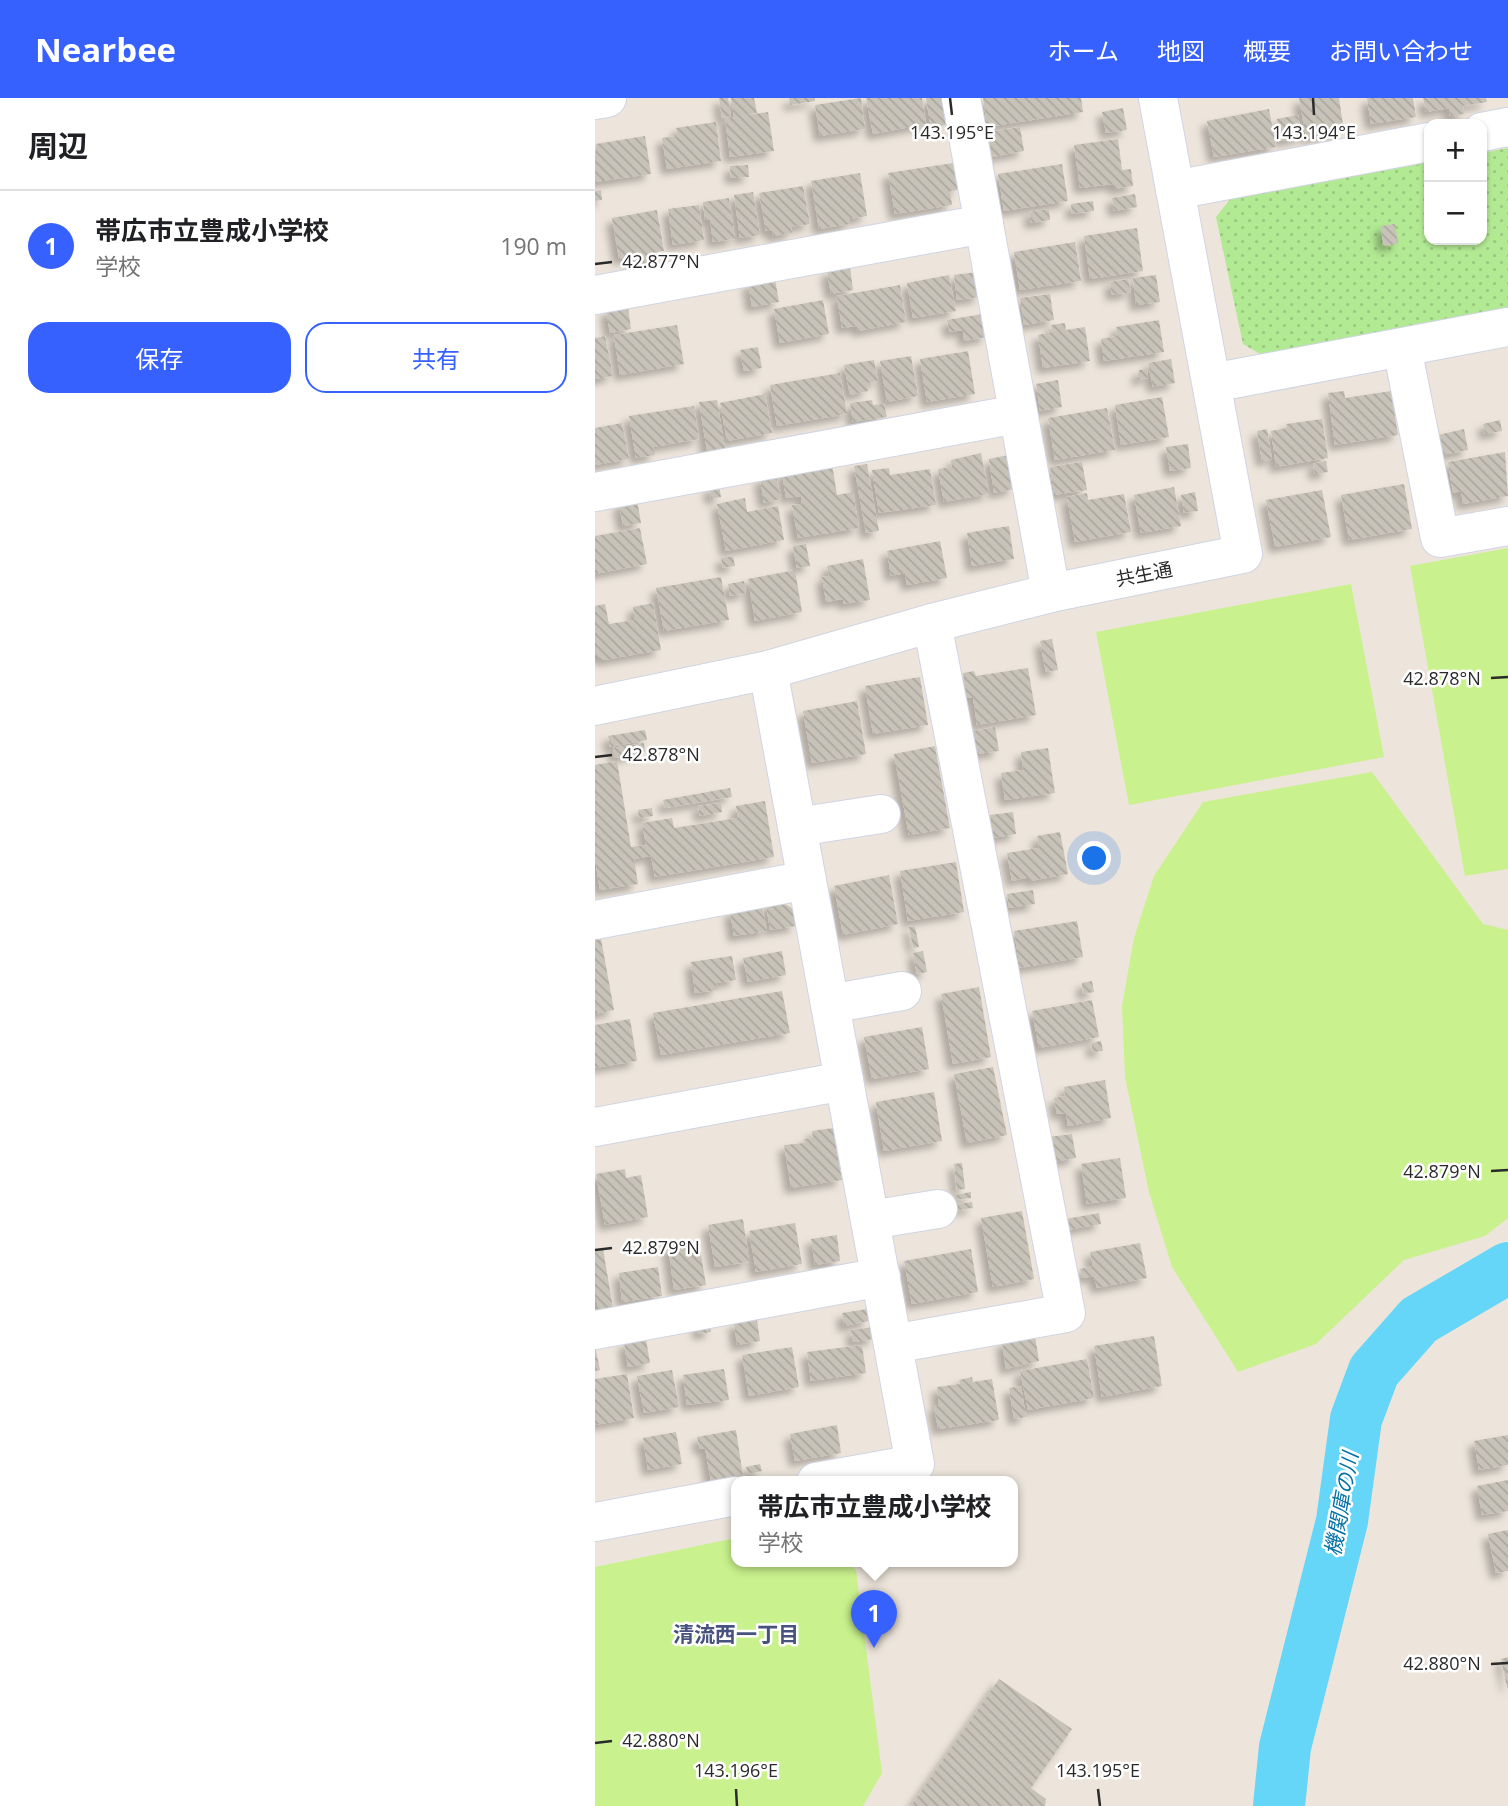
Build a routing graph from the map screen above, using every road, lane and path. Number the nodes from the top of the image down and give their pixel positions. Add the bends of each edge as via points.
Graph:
1 (607, 98) edge
2 (961, 98) edge
3 (1159, 98) edge
4 (595, 100) edge
5 (1508, 127) edge
6 (1487, 131) edge
7 (1424, 143) edge
8 (1175, 190) junction
9 (983, 224) junction
10 (595, 295) edge
11 (1508, 327) edge
12 (1402, 348) junction
13 (1212, 383) junction
14 (1018, 414) junction
15 (595, 492) edge
16 (1508, 526) edge
17 (1051, 593) junction
18 (932, 623) junction
19 (768, 670) junction
20 (595, 706) edge
21 (881, 814) dead end
22 (797, 827) junction
23 (807, 880) junction
24 (595, 920) edge
25 (902, 991) dead end
26 (830, 1004) junction
27 (844, 1081) junction
28 (595, 1127) edge
29 (938, 1209) dead end
30 (870, 1220) junction
31 (881, 1278) junction
32 (595, 1330) edge
33 (893, 1344) junction
34 (849, 1476) edge
35 (731, 1497) edge
36 (595, 1522) edge

1 - 4 street
2 - 9 street
3 - 8 street, 共生通
5 - 6 street
7 - 8 street
8 - 13 street, 共生通
9 - 10 street
9 - 14 street
11 - 12 street
12 - 13 street
12 - 16 street via 1440,538
13 - 17 street, 共生通 via 1243,554
14 - 15 street
14 - 17 street
17 - 18 street, 共生通
18 - 19 street, 共生通
18 - 33 street via 1066,1312
19 - 20 street, 共生通
19 - 22 street
21 - 22 street
22 - 23 street
23 - 24 street
23 - 26 street
25 - 26 street
26 - 27 street
27 - 28 street
27 - 30 street
29 - 30 street
30 - 31 street
31 - 32 street
31 - 33 street
33 - 34 street via 915,1464
35 - 36 street

